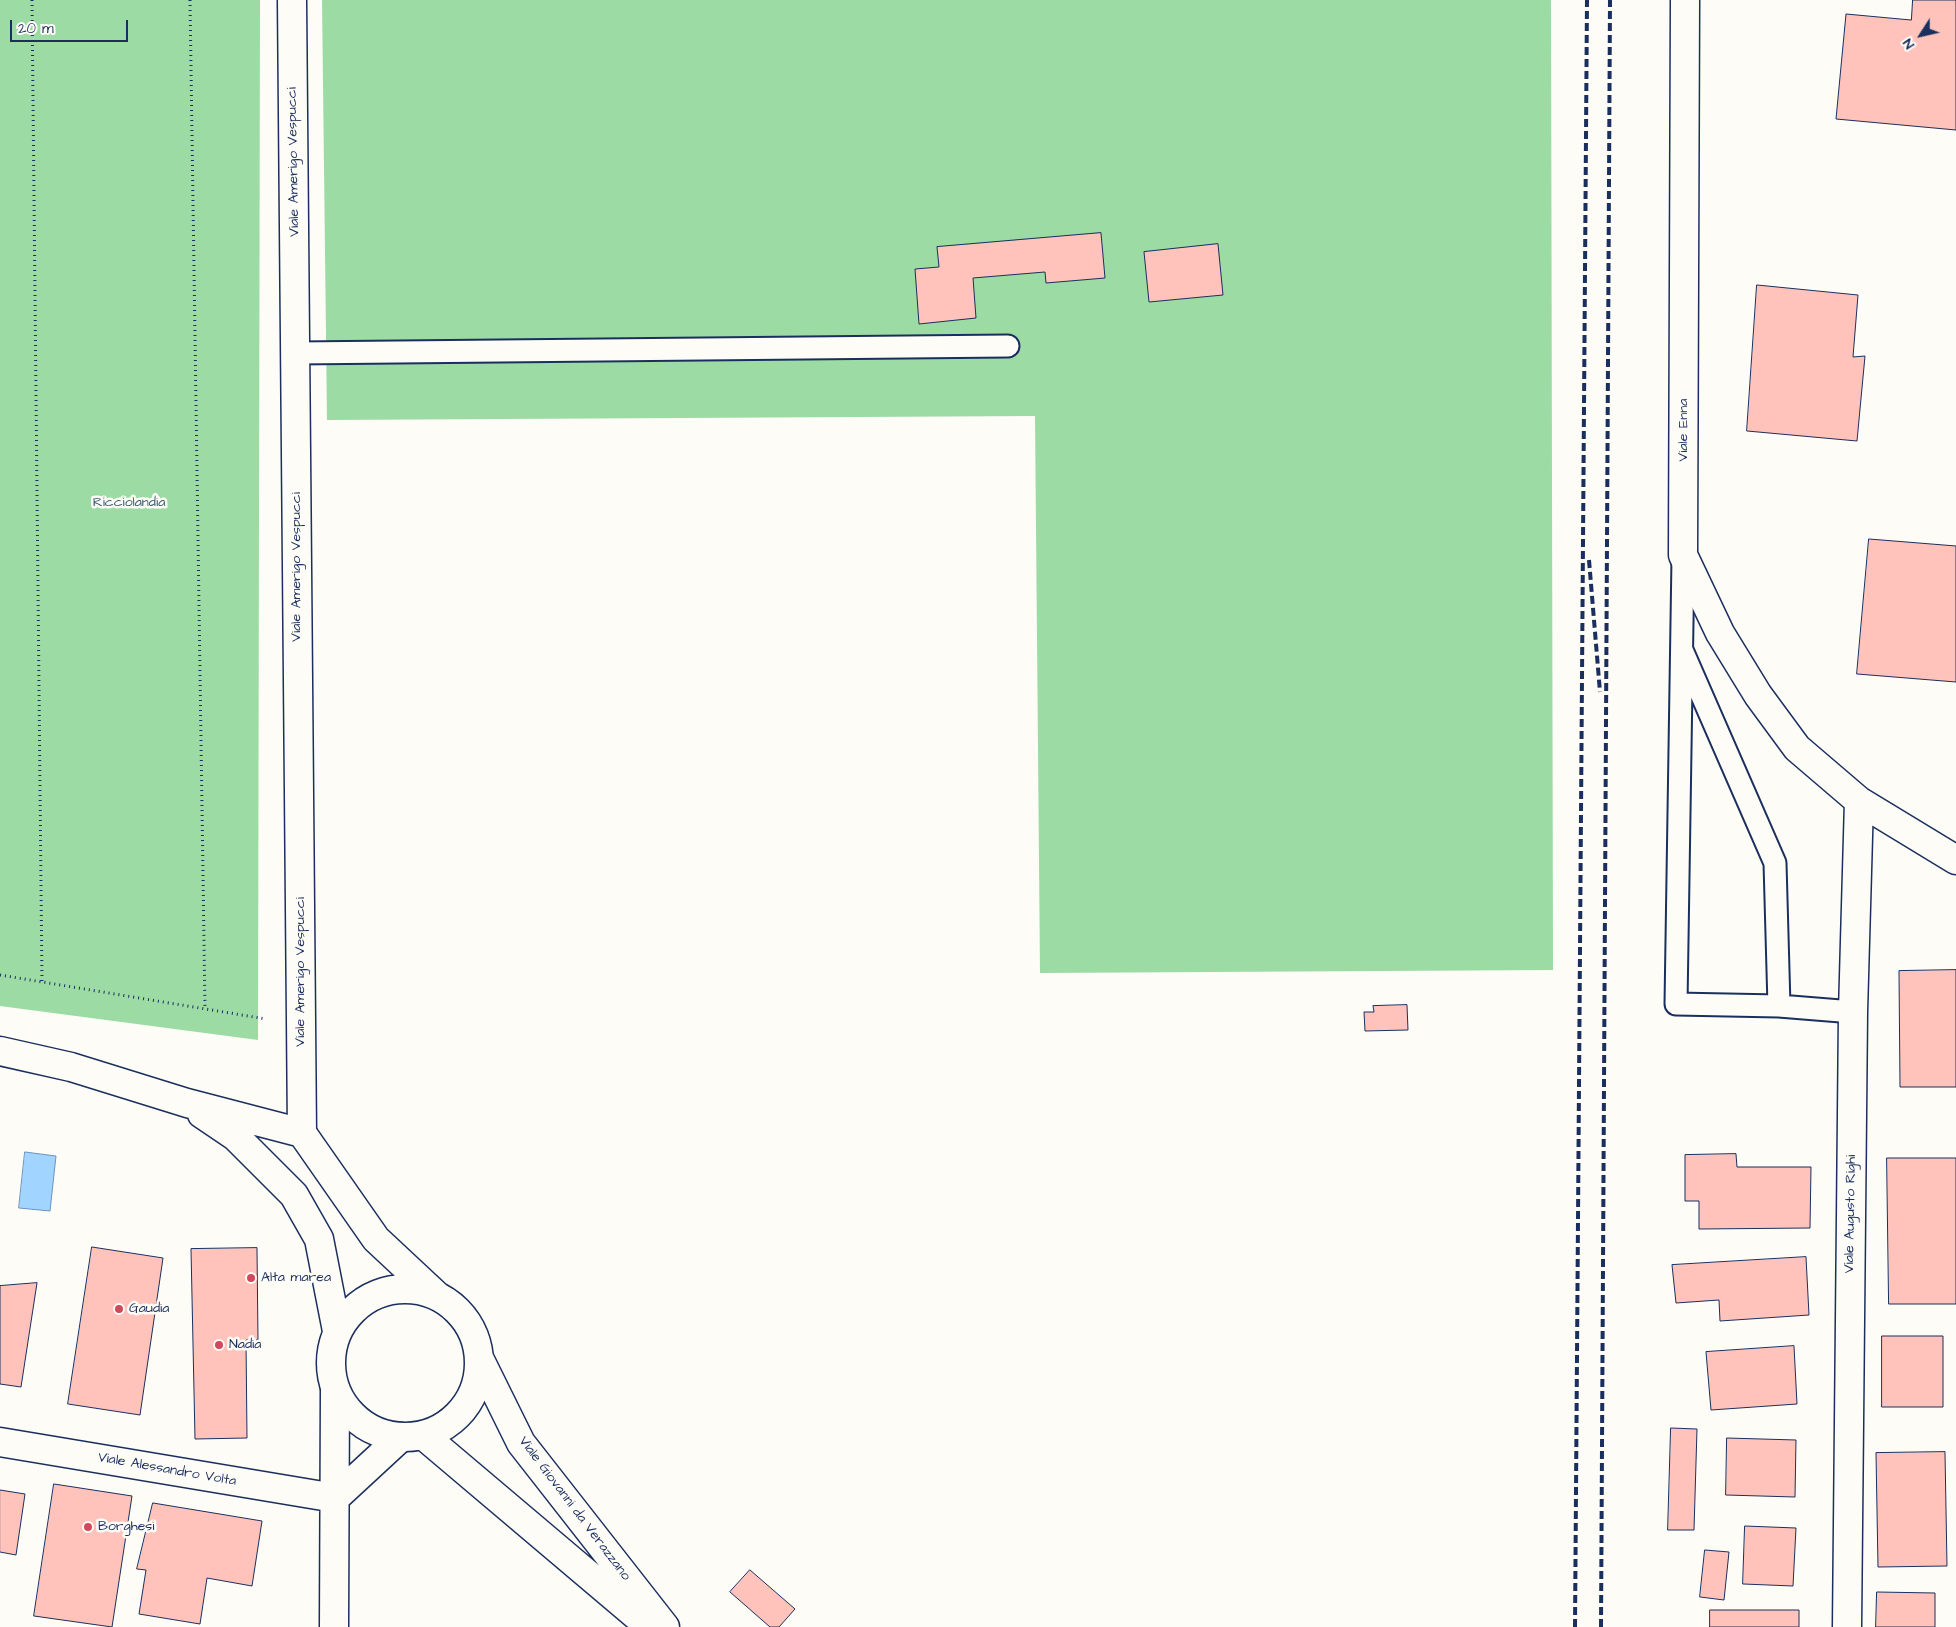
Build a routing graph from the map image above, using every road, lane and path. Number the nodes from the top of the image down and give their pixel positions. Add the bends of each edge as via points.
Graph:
1 (32, 0) edge
2 (190, 0) edge
3 (292, 0) edge
4 (1685, 0) edge
5 (1008, 346) dead end
6 (296, 353) junction
7 (1683, 555) junction
8 (1682, 650) junction
9 (1859, 801) junction
10 (1956, 860) edge
11 (0, 975) edge
12 (42, 982) junction
13 (1779, 1006) junction
14 (205, 1009) junction
15 (1853, 1012) junction
16 (301, 1025) junction
17 (0, 1051) edge
18 (186, 1103) junction
19 (302, 1133) junction
20 (436, 1295) junction
21 (337, 1331) junction
22 (479, 1358) junction
23 (335, 1389) junction
24 (412, 1436) junction
25 (0, 1442) edge
26 (335, 1498) junction
27 (334, 1627) edge
28 (650, 1627) edge
29 (665, 1627) edge
30 (1847, 1627) edge

1 - 12 path
2 - 14 path
3 - 6 street, Viale Amerigo Vespucci
4 - 7 street, Viale Enna
5 - 6 lane
6 - 16 street, Viale Amerigo Vespucci
7 - 8 lane
7 - 9 street, Viale Enna via 1720,633 1758,695 1797,748
8 - 13 lane via 1774,863
8 - 13 lane via 1676,1004
9 - 10 street, Viale Enna
9 - 15 street, Viale Augusto Righi
11 - 12 path
12 - 14 path
13 - 15 lane
14 - 16 path
15 - 30 street, Viale Augusto Righi
16 - 19 street, Viale Amerigo Vespucci
17 - 18 street via 72,1067
18 - 19 street
18 - 21 street via 236,1137 294,1195 319,1239
19 - 20 street via 376,1239
20 - 21 street via 413,1289 383,1292 351,1312
20 - 22 street via 453,1306 466,1321 475,1338
21 - 23 street via 331,1369
22 - 24 street via 476,1383 465,1407 447,1425
22 - 29 street, Viale Giovanni da Verazzano via 521,1443
23 - 24 street via 346,1408 361,1423 380,1433
23 - 26 street
24 - 26 street
24 - 28 street, Viale Giovanni da Verazzano
25 - 26 street, Viale Alessandro Volta
26 - 27 street

